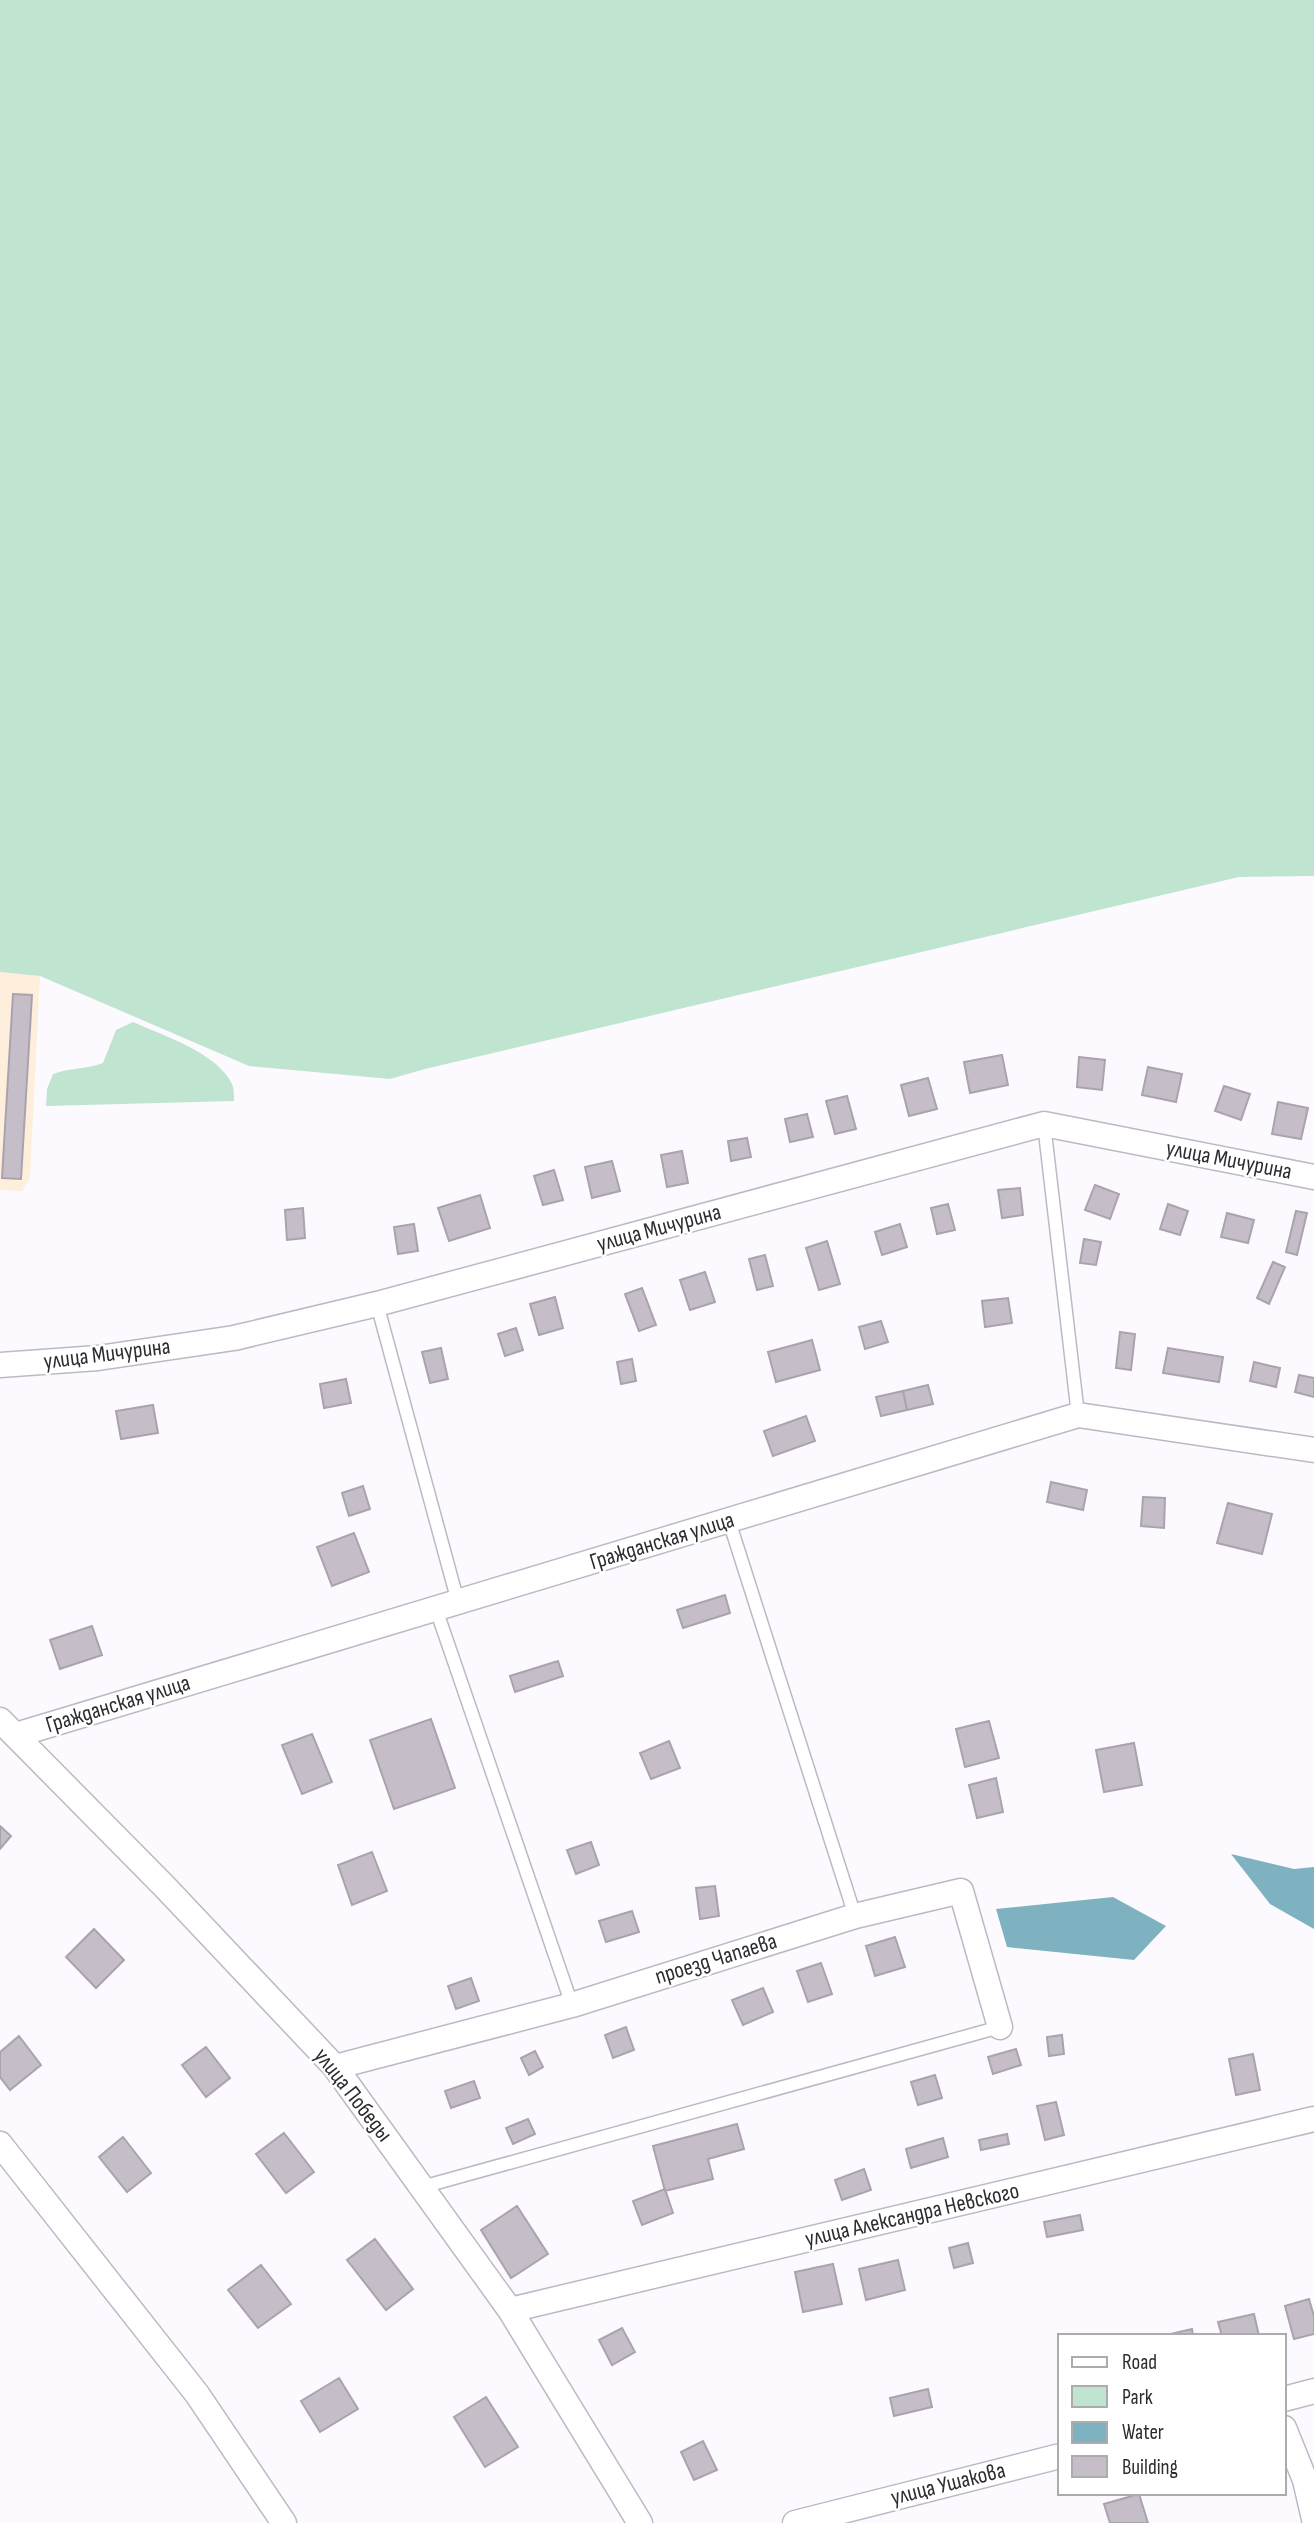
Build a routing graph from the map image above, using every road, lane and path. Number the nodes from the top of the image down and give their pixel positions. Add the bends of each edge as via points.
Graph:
1 (1044, 1124) junction
2 (1314, 1177) edge
3 (377, 1304) junction
4 (0, 1365) edge
5 (1078, 1415) junction
6 (1314, 1450) edge
7 (729, 1521) junction
8 (447, 1606) junction
9 (8, 1728) edge
10 (855, 1916) junction
11 (572, 2005) junction
12 (1000, 2027) joint
13 (335, 2067) junction
14 (1314, 2119) edge
15 (0, 2144) edge
16 (422, 2187) junction
17 (510, 2310) junction
18 (1314, 2391) edge
19 (1286, 2398) edge
20 (1286, 2433) edge
21 (1058, 2457) edge
22 (1314, 2519) edge
23 (284, 2523) edge
24 (640, 2523) edge
25 (795, 2523) edge

1 - 2 street, улица Мичурина
1 - 3 street, улица Мичурина
1 - 5 lane
3 - 4 street, улица Мичурина via 234,1338 98,1358
3 - 8 lane
5 - 6 street, Гражданская улица
5 - 7 street, Гражданская улица
7 - 8 street, Гражданская улица
7 - 10 lane
8 - 9 street, Гражданская улица
8 - 11 lane
9 - 13 street, улица Победы
10 - 11 street, проезд Чапаева
10 - 12 street, проезд Чапаева via 961,1891
11 - 13 street, проезд Чапаева
12 - 16 lane
13 - 16 street, улица Победы
14 - 17 street, улица Александра Невского
15 - 23 street via 197,2394
16 - 17 street, улица Победы
17 - 24 street, улица Победы
18 - 19 street
20 - 22 street via 1305,2480
21 - 25 street, улица Ушакова

